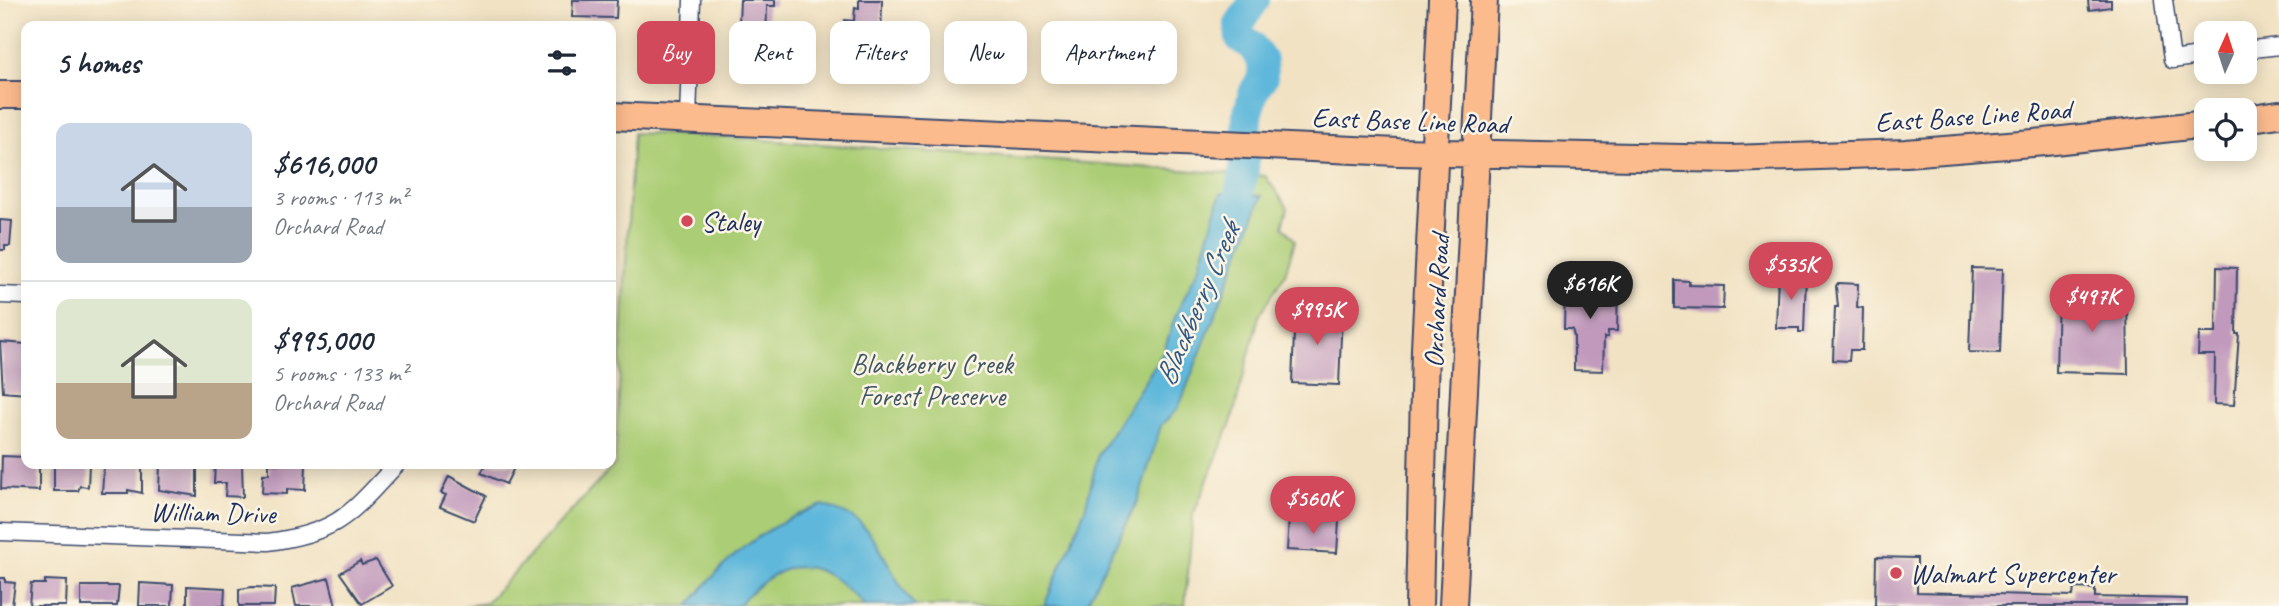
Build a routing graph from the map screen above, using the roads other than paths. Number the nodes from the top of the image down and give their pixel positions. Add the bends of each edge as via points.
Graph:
1 (692, 0) edge
2 (1442, 0) edge
3 (1484, 0) edge
4 (2164, 0) edge
5 (2279, 46) edge
6 (2258, 48) edge
7 (2194, 57) edge
8 (0, 95) edge
9 (21, 96) edge
10 (2279, 114) edge
11 (616, 116) edge
12 (2257, 117) edge
13 (688, 118) junction
14 (2194, 125) edge
15 (1434, 153) junction
16 (1475, 154) junction
17 (0, 295) edge
18 (21, 296) edge
19 (391, 469) edge
20 (0, 532) edge
21 (1419, 606) edge
22 (1452, 606) edge

1 - 13 street
2 - 15 main road, Orchard Road
3 - 16 main road, Orchard Road
4 - 7 street via 2172,60
5 - 6 street
8 - 9 main road
10 - 12 main road
11 - 13 main road, East Base Line Road
13 - 15 main road, East Base Line Road
14 - 16 main road, East Base Line Road via 1906,153 1731,159
15 - 16 main road, East Base Line Road
15 - 21 main road, Orchard Road
16 - 22 main road, Orchard Road
17 - 18 street
19 - 20 street, William Drive via 341,520 310,536 268,542

